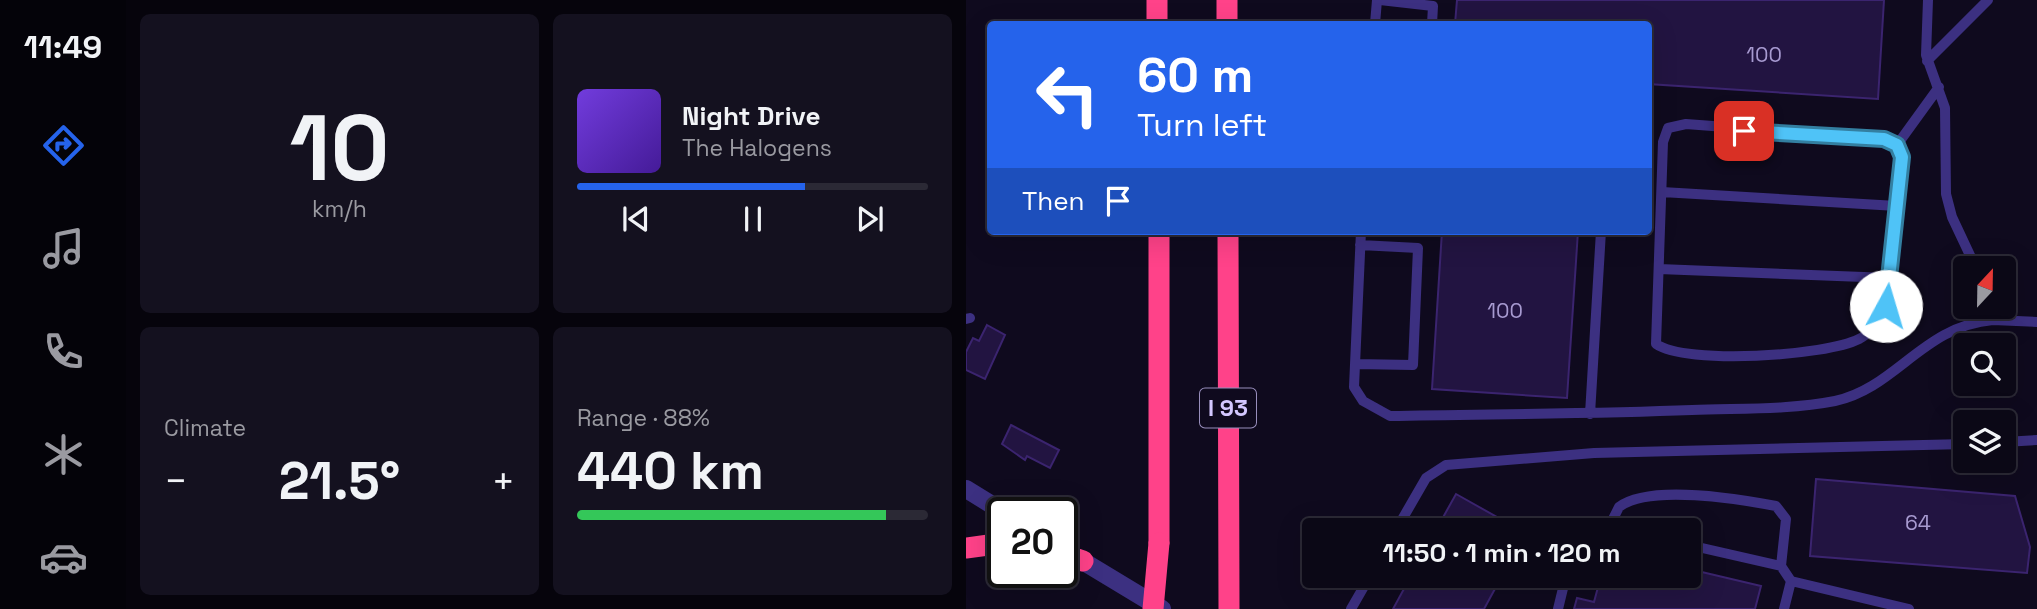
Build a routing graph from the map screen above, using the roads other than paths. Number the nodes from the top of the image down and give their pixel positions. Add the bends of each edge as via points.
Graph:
1 (1157, 0) edge
2 (1227, 0) edge
3 (1378, 0) edge
4 (1928, 0) edge
5 (1988, 0) edge
6 (1157, 21) edge
7 (1227, 21) edge
8 (1375, 21) edge
9 (1432, 21) edge
10 (1927, 61) junction
11 (1939, 86) junction
12 (1897, 145) junction
13 (1662, 192) junction
14 (1897, 206) junction
15 (1159, 235) edge
16 (1228, 235) edge
17 (1361, 235) edge
18 (1601, 235) edge
19 (1360, 245) junction
20 (1970, 256) edge
21 (1659, 269) junction
22 (1889, 278) junction
23 (1993, 320) joint
24 (2037, 322) edge
25 (1355, 364) junction
26 (1590, 414) junction
27 (2037, 440) edge
28 (2016, 441) edge
29 (1953, 444) edge
30 (966, 489) edge
31 (987, 502) edge
32 (1403, 518) edge
33 (1614, 518) edge
34 (1159, 543) junction
35 (987, 545) edge
36 (966, 548) edge
37 (1701, 548) edge
38 (1078, 558) edge
39 (1078, 559) edge
40 (1083, 561) junction
41 (1781, 566) junction
42 (1791, 581) junction
43 (1363, 588) edge
44 (1563, 588) edge
45 (1153, 609) edge
46 (1161, 609) edge
47 (1230, 609) edge
48 (1351, 609) edge
49 (1558, 609) edge
50 (1784, 609) edge
51 (1909, 609) edge

1 - 6 highway
2 - 7 highway
3 - 8 lane
3 - 9 lane via 1433,6
4 - 10 lane
5 - 10 lane
10 - 11 lane
11 - 12 lane
11 - 20 lane via 1945,108 1946,194
12 - 13 lane via 1884,139 1686,124 1668,128 1663,142
12 - 14 lane via 1902,157
13 - 14 lane
13 - 21 lane
14 - 22 lane
15 - 34 highway
16 - 47 highway, I 93
17 - 19 lane
18 - 26 lane
19 - 25 lane
19 - 25 lane via 1418,248 1418,261 1413,365
21 - 22 lane
21 - 22 lane via 1656,344 1675,354 1762,356 1846,344 1865,336 1881,319
23 - 24 lane
23 - 26 lane via 1976,321 1928,342 1869,388 1838,400
25 - 26 lane via 1354,387 1363,401 1390,416
27 - 28 lane
29 - 32 lane via 1594,453 1446,465 1426,478
30 - 31 street
33 - 41 lane via 1619,507 1641,498 1682,496 1776,506 1786,519
34 - 45 highway, bridge
34 - 46 highway, bridge
35 - 36 highway
37 - 41 lane
38 - 40 street
39 - 40 highway
40 - 46 street
41 - 42 lane
42 - 50 lane
42 - 51 lane
43 - 48 lane
44 - 49 lane

